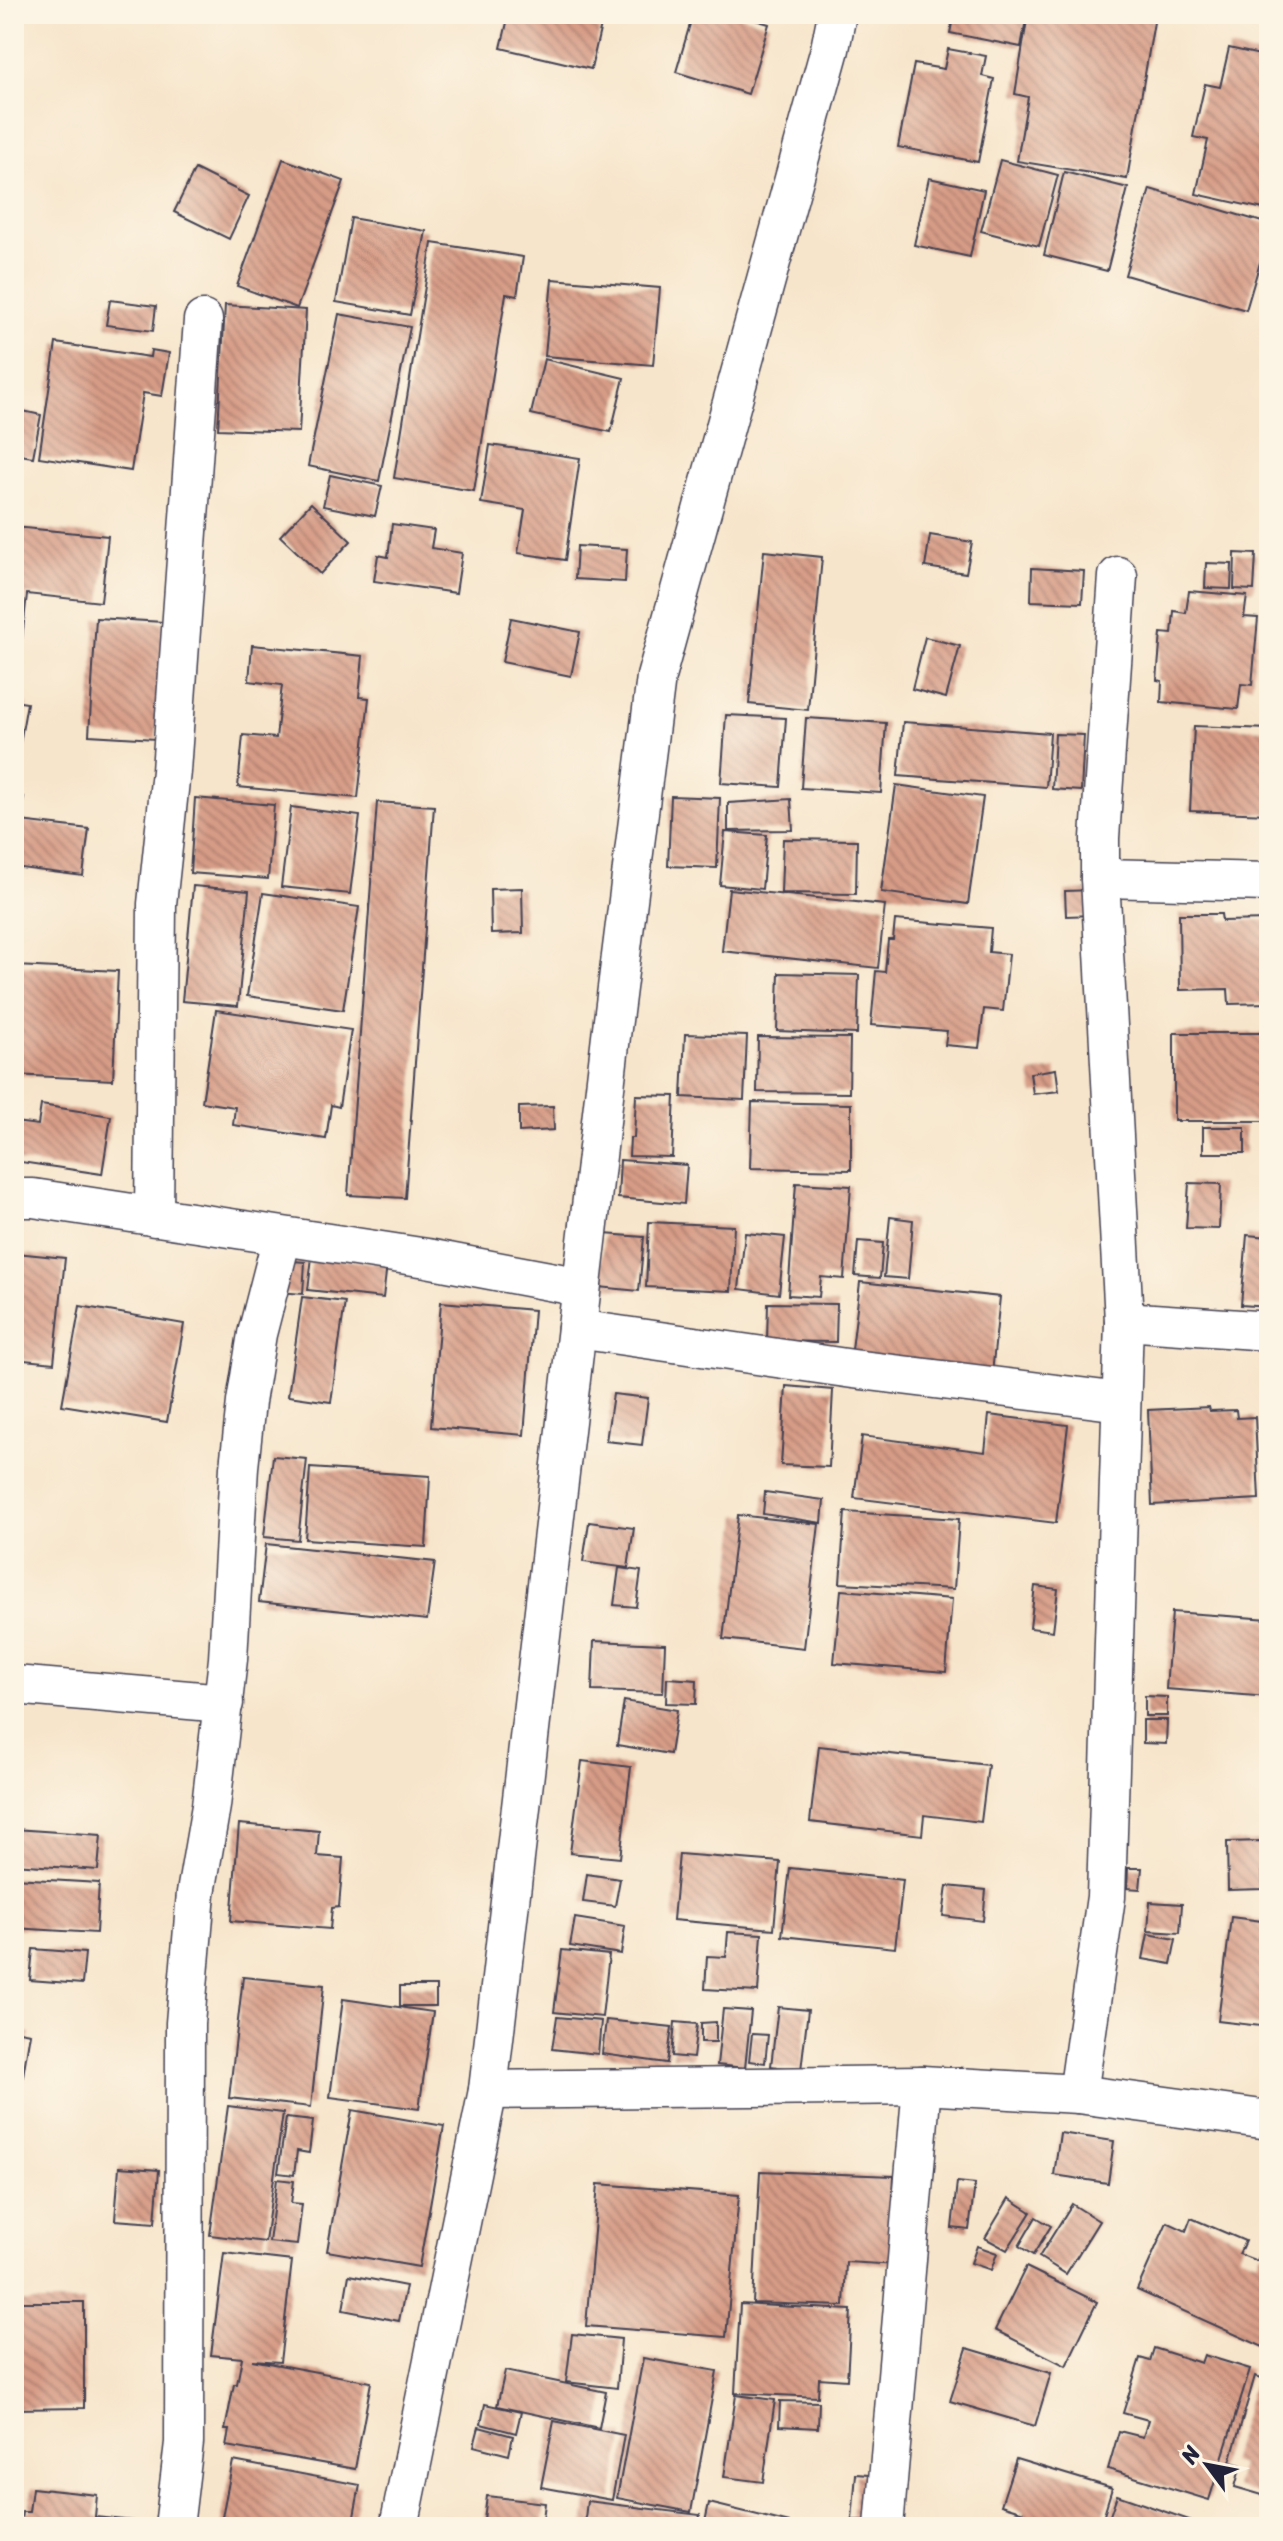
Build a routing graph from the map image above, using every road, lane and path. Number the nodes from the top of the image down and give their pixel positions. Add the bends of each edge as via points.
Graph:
1 (837, 14) edge
2 (203, 320) dead end
3 (1118, 576) dead end
4 (1100, 878) junction
5 (1269, 882) edge
6 (14, 1198) edge
7 (154, 1217) junction
8 (282, 1237) junction
9 (581, 1287) junction
10 (1124, 1321) junction
11 (577, 1329) junction
12 (1269, 1331) edge
13 (1121, 1402) junction
14 (14, 1685) edge
15 (224, 1703) junction
16 (922, 2085) junction
17 (488, 2090) junction
18 (1078, 2094) junction
19 (1269, 2120) edge
20 (174, 2527) edge
21 (399, 2527) edge
22 (884, 2527) edge

1 - 9 street via 656,677
2 - 7 street via 157,904
3 - 4 street
4 - 5 street
4 - 10 street
6 - 7 street
7 - 8 street
8 - 9 street
8 - 15 street via 246,1402
9 - 11 street
10 - 12 street
10 - 13 street
11 - 13 street
11 - 17 street
13 - 18 street via 1106,1897
14 - 15 street
15 - 20 street via 196,1893 185,2023 184,2443
16 - 17 street
16 - 18 street
16 - 22 street
17 - 21 street
18 - 19 street

